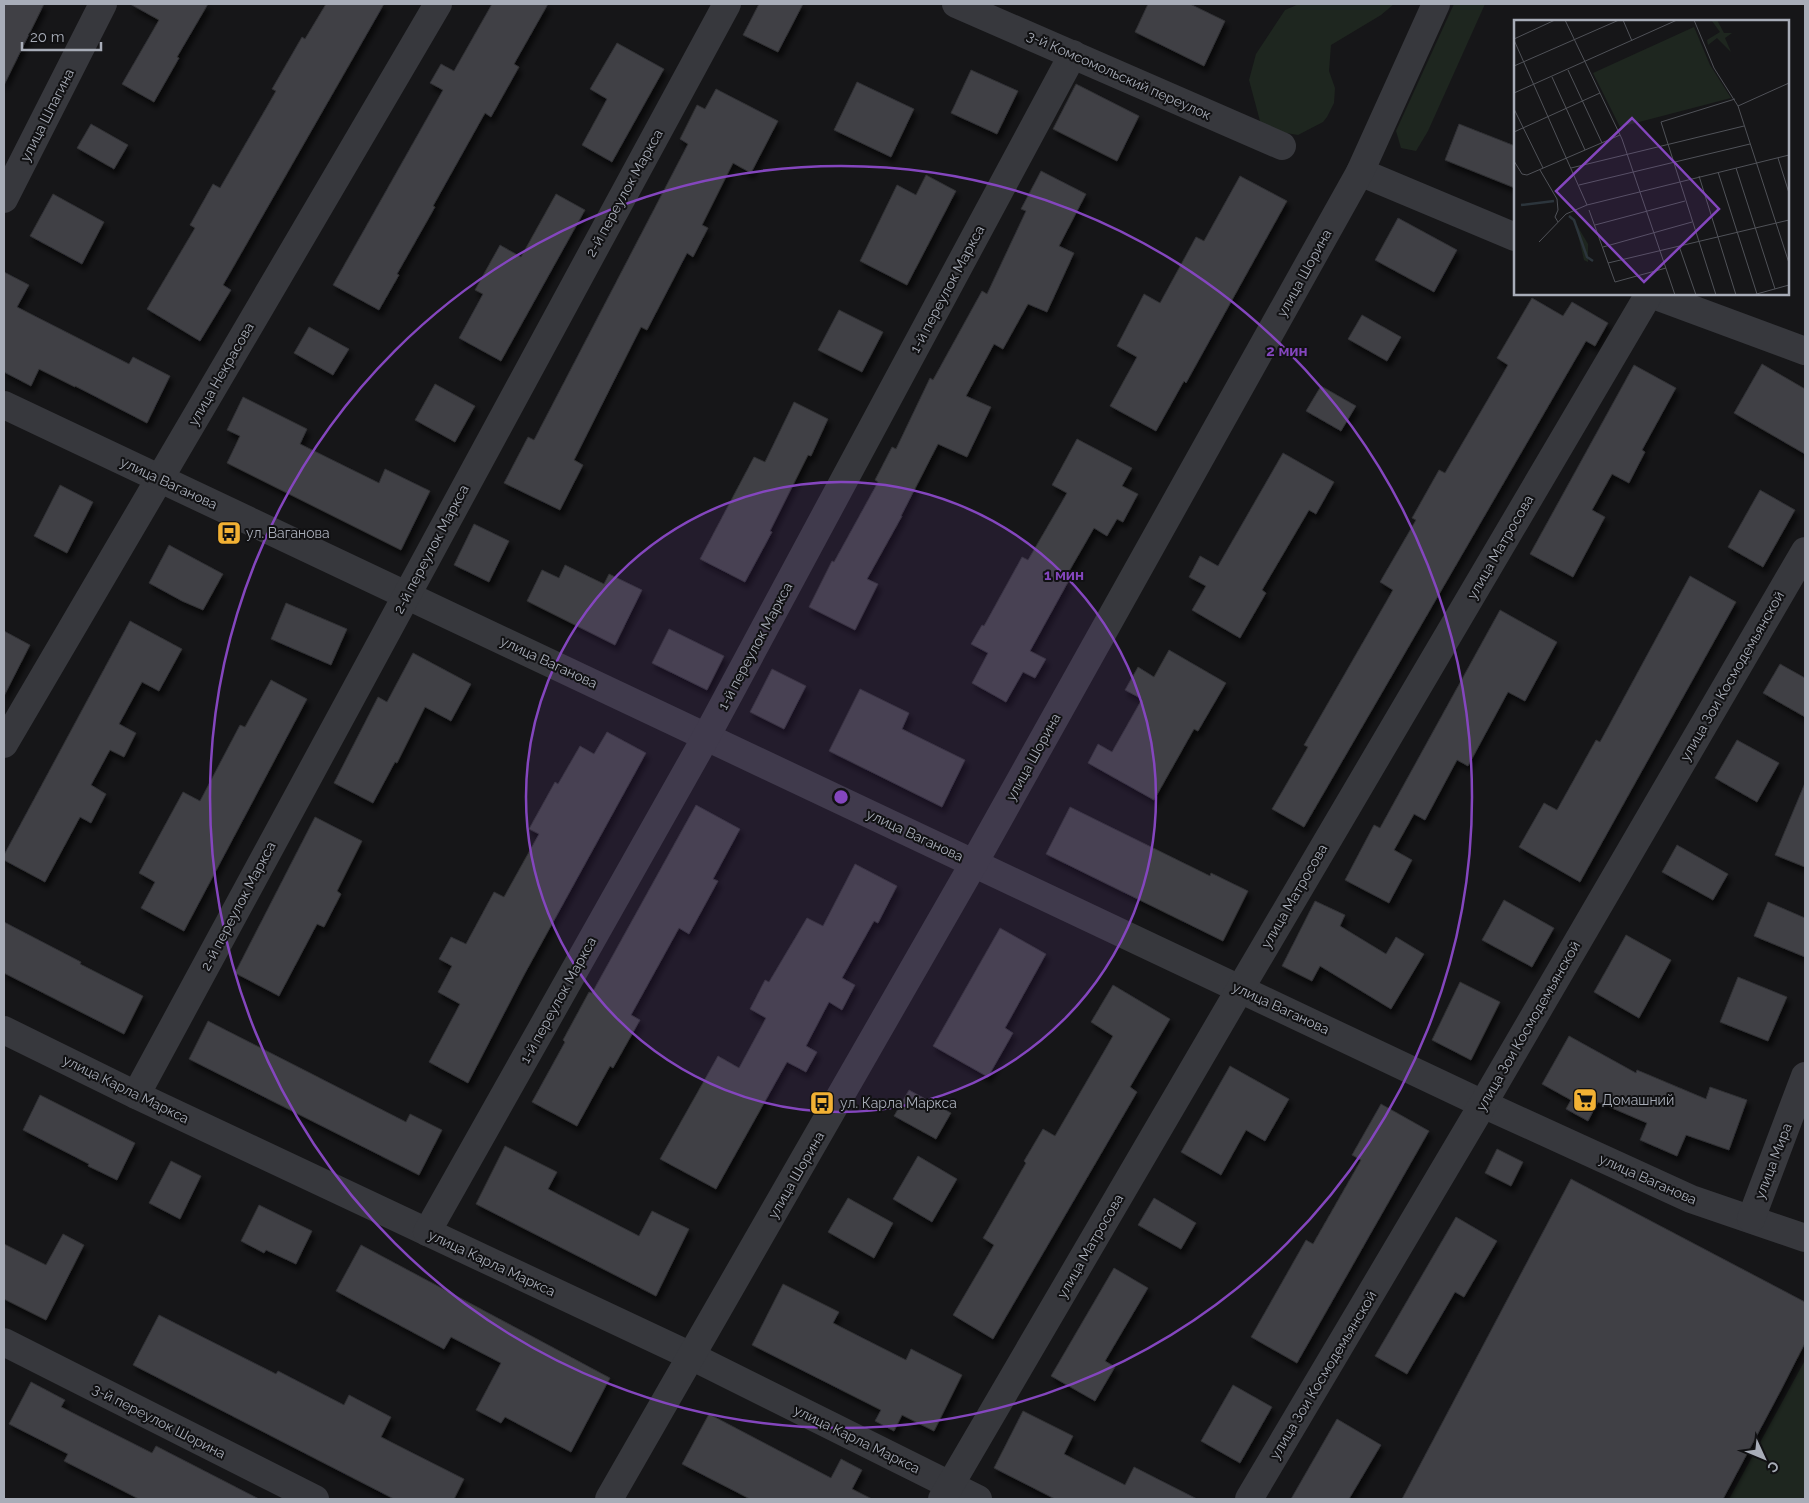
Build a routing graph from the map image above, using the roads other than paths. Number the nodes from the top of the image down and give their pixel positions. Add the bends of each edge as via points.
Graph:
1 (103, 4) edge
2 (438, 4) edge
3 (727, 4) edge
4 (956, 4) edge
5 (1436, 4) edge
6 (1073, 54) junction
7 (1282, 146) dead end
8 (1360, 172) junction
9 (4, 199) edge
10 (1514, 237) edge
11 (1649, 295) edge
12 (1653, 295) edge
13 (1805, 351) edge
14 (4, 405) edge
15 (160, 478) junction
16 (1805, 551) edge
17 (406, 595) junction
18 (8, 726) edge
19 (706, 737) junction
20 (974, 863) junction
21 (1240, 989) junction
22 (4, 1030) edge
23 (1805, 1076) edge
24 (136, 1095) junction
25 (1483, 1104) junction
26 (1751, 1219) junction
27 (427, 1232) junction
28 (1805, 1238) edge
29 (4, 1342) edge
30 (692, 1356) junction
31 (946, 1492) edge
32 (315, 1499) edge
33 (609, 1499) edge
34 (978, 1499) edge
35 (1249, 1499) edge

1 - 9 street, улица Шпагина
2 - 15 street, улица Некрасова
3 - 17 street, 2-й переулок Маркса
4 - 6 street, 3-й Комсомольский переулок
5 - 8 street, улица Шорина
6 - 7 street, 3-й Комсомольский переулок
6 - 19 street, 1-й переулок Маркса
8 - 10 street
8 - 20 street, улица Шорина
11 - 21 street, улица Матросова
12 - 13 street
14 - 15 street, улица Ваганова
15 - 17 street, улица Ваганова
15 - 18 street, улица Некрасова
16 - 25 street, улица Зои Космодемьянской
17 - 19 street, улица Ваганова
17 - 24 street, 2-й переулок Маркса
19 - 20 street, улица Ваганова
19 - 27 street, 1-й переулок Маркса
20 - 21 street, улица Ваганова
20 - 30 street, улица Шорина
21 - 25 street, улица Ваганова
21 - 31 street, улица Матросова
22 - 24 street, улица Карла Маркса
23 - 26 street, улица Мира
24 - 27 street, улица Карла Маркса
25 - 26 street, улица Ваганова via 1691,1199
25 - 35 street, улица Зои Космодемьянской
26 - 28 street, улица Ваганова
27 - 30 street, улица Карла Маркса
29 - 32 street, 3-й переулок Шорина
30 - 31 street, улица Карла Маркса
30 - 33 street, улица Шорина
31 - 34 street, улица Карла Маркса

